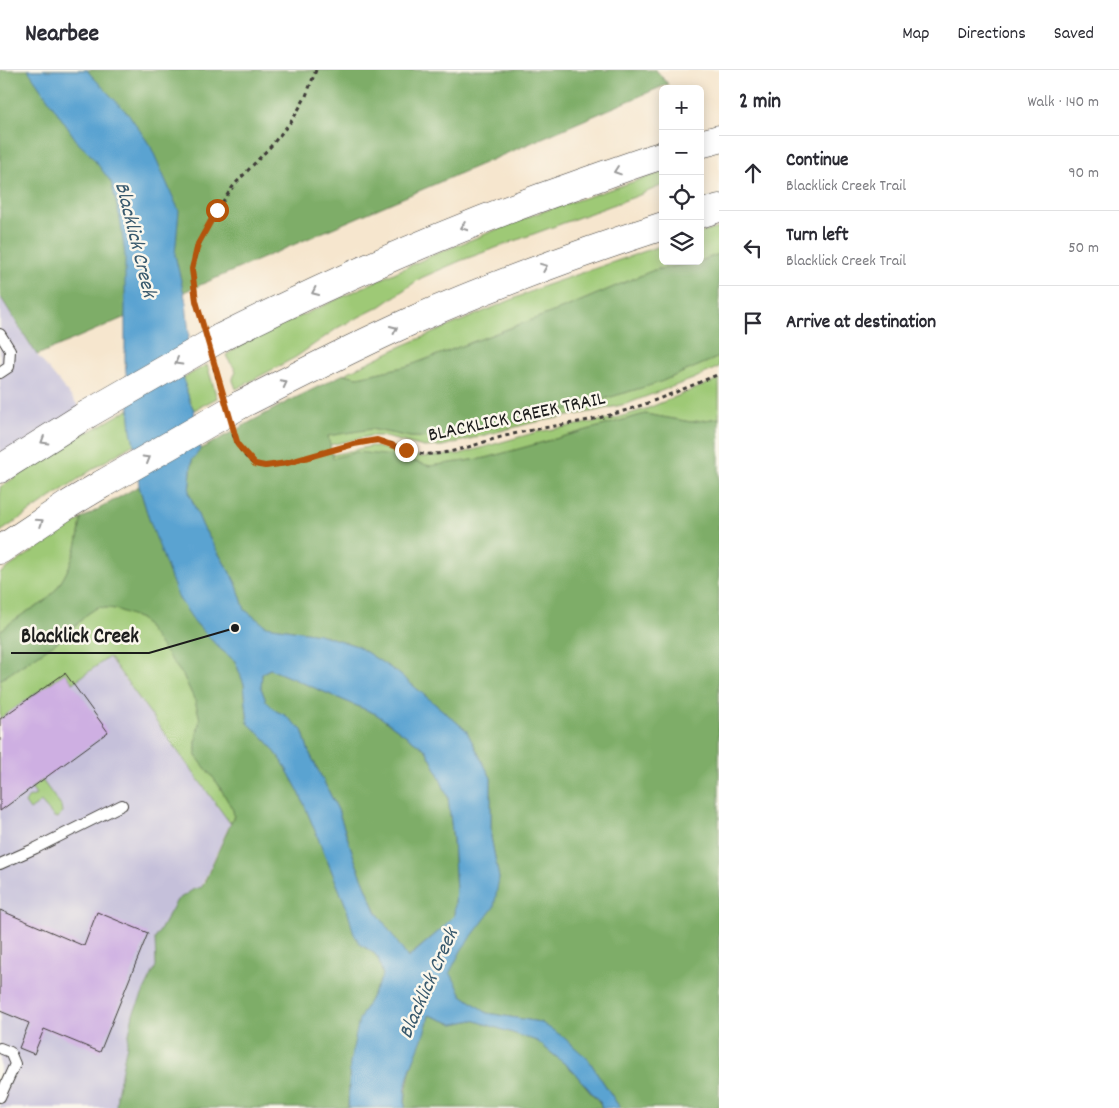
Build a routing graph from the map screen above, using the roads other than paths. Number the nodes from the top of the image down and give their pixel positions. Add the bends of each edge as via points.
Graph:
1 (719, 139) edge
2 (704, 143) edge
3 (659, 156) edge
4 (719, 208) edge
5 (704, 213) edge
6 (659, 227) edge
7 (0, 334) edge
8 (0, 373) edge
9 (0, 470) edge
10 (0, 550) edge
11 (122, 805) dead end
12 (0, 864) edge
13 (0, 1048) edge
14 (0, 1097) edge

1 - 2 main road
3 -> 9 main road, bridge via 540,197 431,240 212,334
4 - 5 main road
10 -> 6 main road, bridge via 231,400 418,318 578,254
7 - 8 lane via 10,350 10,367
11 - 12 lane
13 - 14 lane via 10,1052 14,1064

